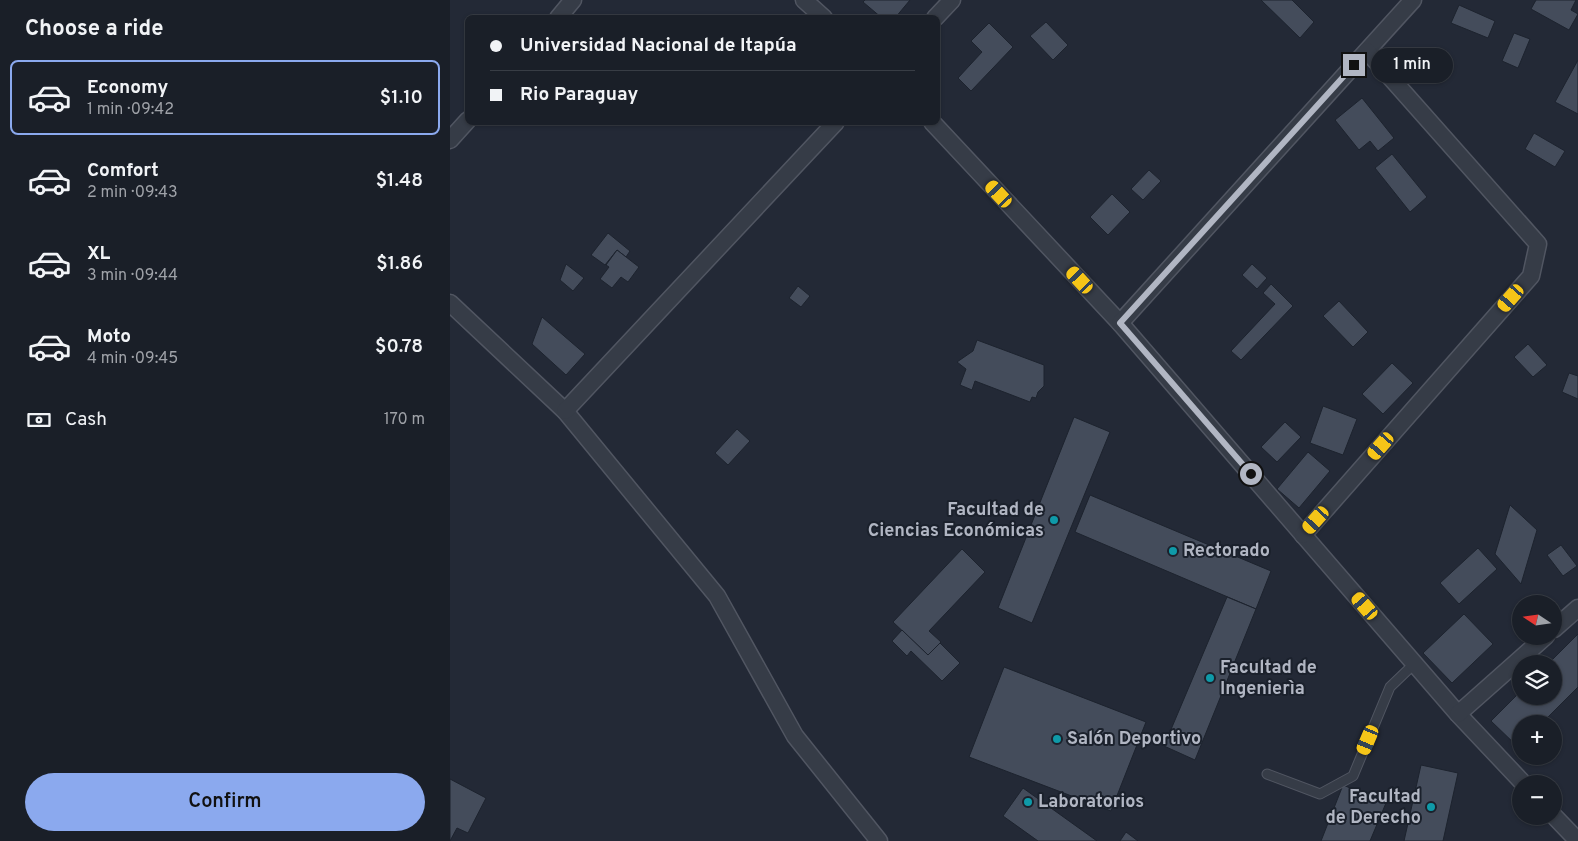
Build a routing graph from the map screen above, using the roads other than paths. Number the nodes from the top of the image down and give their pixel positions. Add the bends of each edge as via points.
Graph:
1 (573, 0) edge
2 (804, 0) edge
3 (952, 0) edge
4 (1413, 0) edge
5 (560, 15) edge
6 (821, 15) edge
7 (938, 15) edge
8 (1367, 50) junction
9 (465, 123) edge
10 (833, 125) edge
11 (935, 125) edge
12 (450, 140) edge
13 (450, 303) edge
14 (1120, 323) junction
15 (565, 411) junction
16 (1303, 535) junction
17 (1578, 608) edge
18 (1562, 622) edge
19 (1536, 645) edge
20 (1414, 664) junction
21 (1458, 714) junction
22 (1267, 774) dead end
23 (1516, 775) edge
24 (1562, 824) edge
25 (880, 841) edge
26 (1578, 841) edge

1 - 5 street
2 - 6 street
3 - 7 street
4 - 8 street
8 - 14 street
8 - 16 street via 1538,244 1530,276
9 - 12 street
10 - 15 street
11 - 14 street
13 - 15 street
14 - 16 street
15 - 25 street via 717,596 795,736
16 - 20 street
17 - 18 street
19 - 21 street
20 - 21 street
20 - 22 lane via 1390,687 1353,776 1320,794
21 - 23 street
24 - 26 street

